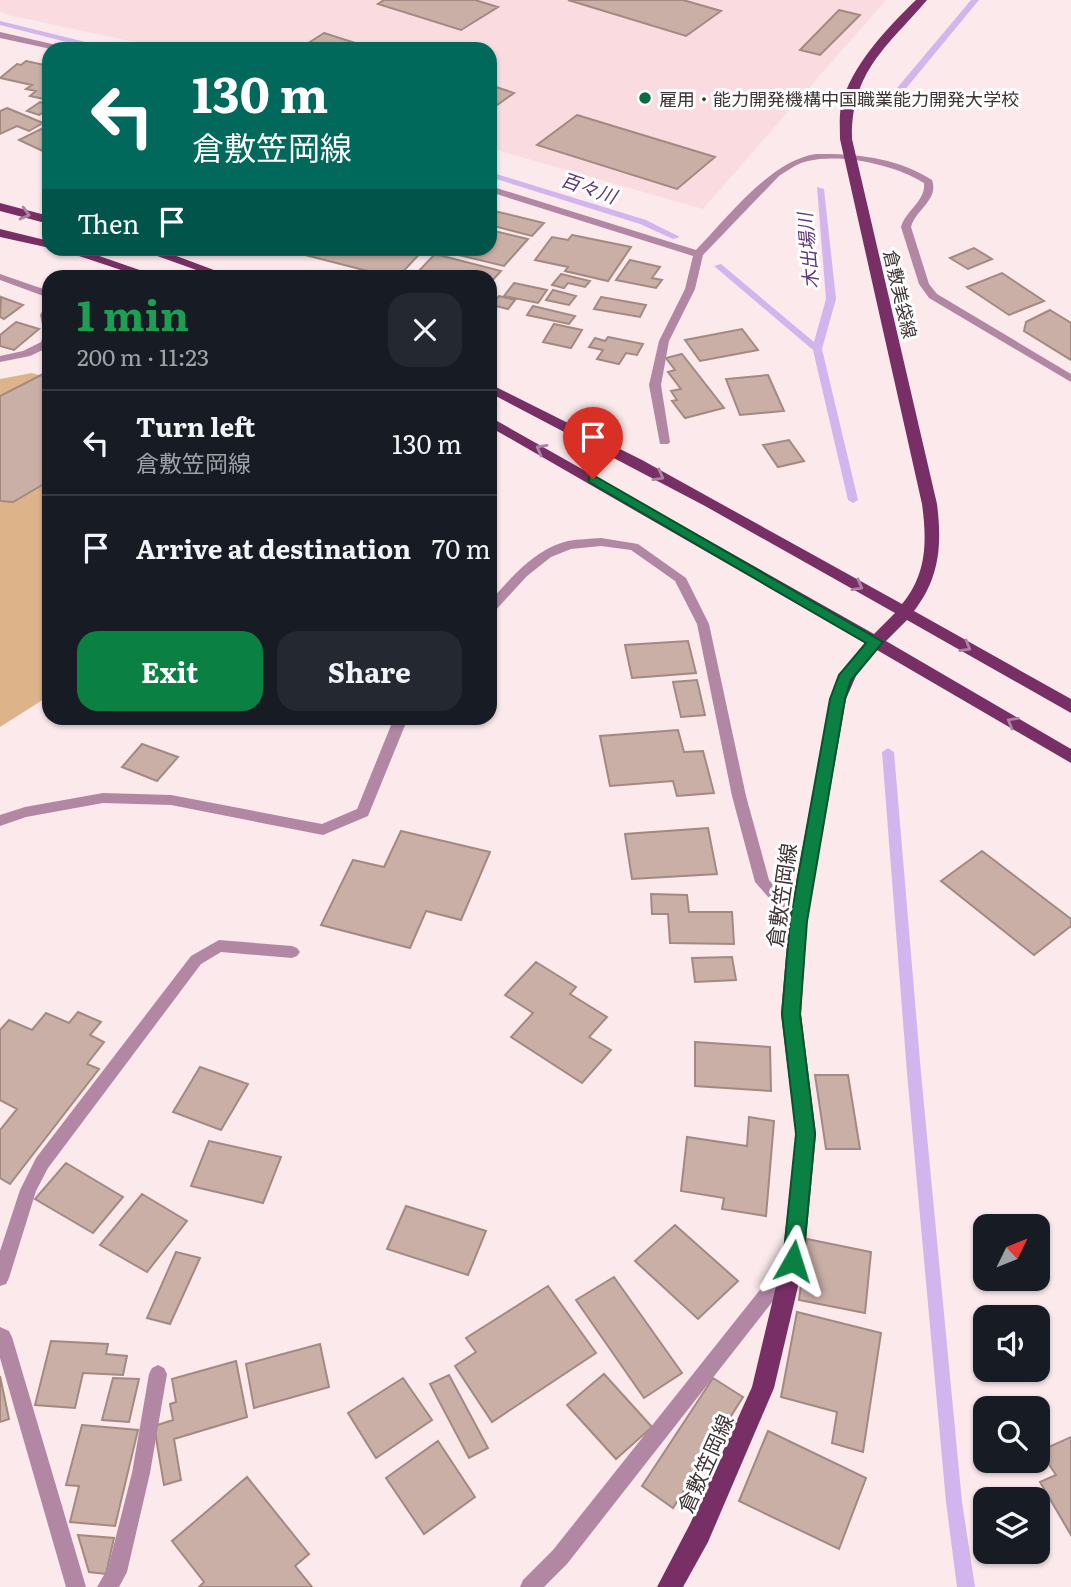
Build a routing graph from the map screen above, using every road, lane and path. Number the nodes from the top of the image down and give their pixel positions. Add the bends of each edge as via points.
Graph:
1 (922, 0) edge
2 (0, 35) edge
3 (42, 44) edge
4 (850, 160) junction
5 (497, 191) edge
6 (0, 208) edge
7 (42, 218) edge
8 (0, 233) edge
9 (42, 243) edge
10 (698, 254) junction
11 (87, 256) edge
12 (165, 256) edge
13 (132, 270) edge
14 (206, 270) edge
15 (0, 277) edge
16 (42, 292) edge
17 (42, 346) edge
18 (0, 359) edge
19 (1071, 379) edge
20 (497, 392) edge
21 (497, 425) edge
22 (664, 442) dead end
23 (497, 602) edge
24 (906, 613) junction
25 (876, 642) junction
26 (1071, 707) edge
27 (398, 725) edge
28 (1071, 757) edge
29 (0, 821) edge
30 (798, 921) junction
31 (292, 952) dead end
32 (793, 1261) junction
33 (0, 1278) edge
34 (0, 1336) edge
35 (158, 1374) dead end
36 (76, 1587) edge
37 (107, 1587) edge
38 (530, 1587) edge
39 (669, 1587) edge

1 - 4 main road, 倉敷美袋線 via 908,12 853,90 846,121
2 - 3 street
4 - 10 street via 816,157 790,163
4 - 19 street via 906,169 929,182 929,197 913,211 906,227 924,284 933,296
4 - 24 main road, 倉敷美袋線 via 932,517 929,575
5 - 10 street
6 -> 7 main road
8 - 9 main road
10 - 22 street via 690,289 664,341 655,385
11 - 13 main road
12 - 14 main road
15 - 16 street
17 - 18 street
20 -> 24 main road via 598,442
25 -> 21 main road
23 - 30 street via 539,560 569,545 601,542 634,547 680,578 702,624 762,882
24 - 25 main road, 倉敷美袋線
24 -> 26 main road
28 -> 25 main road
25 - 30 main road, 倉敷笠岡線 via 844,678 838,699
27 - 29 street via 363,812 323,830 171,800 103,798
30 - 32 main road, 倉敷笠岡線 via 791,1014 806,1134
31 - 33 street via 219,946 196,960 42,1163 28,1190
32 - 38 street via 560,1557
32 - 39 main road, 倉敷笠岡線 via 764,1388 699,1533
34 - 36 street
35 - 37 street via 141,1473 117,1572

